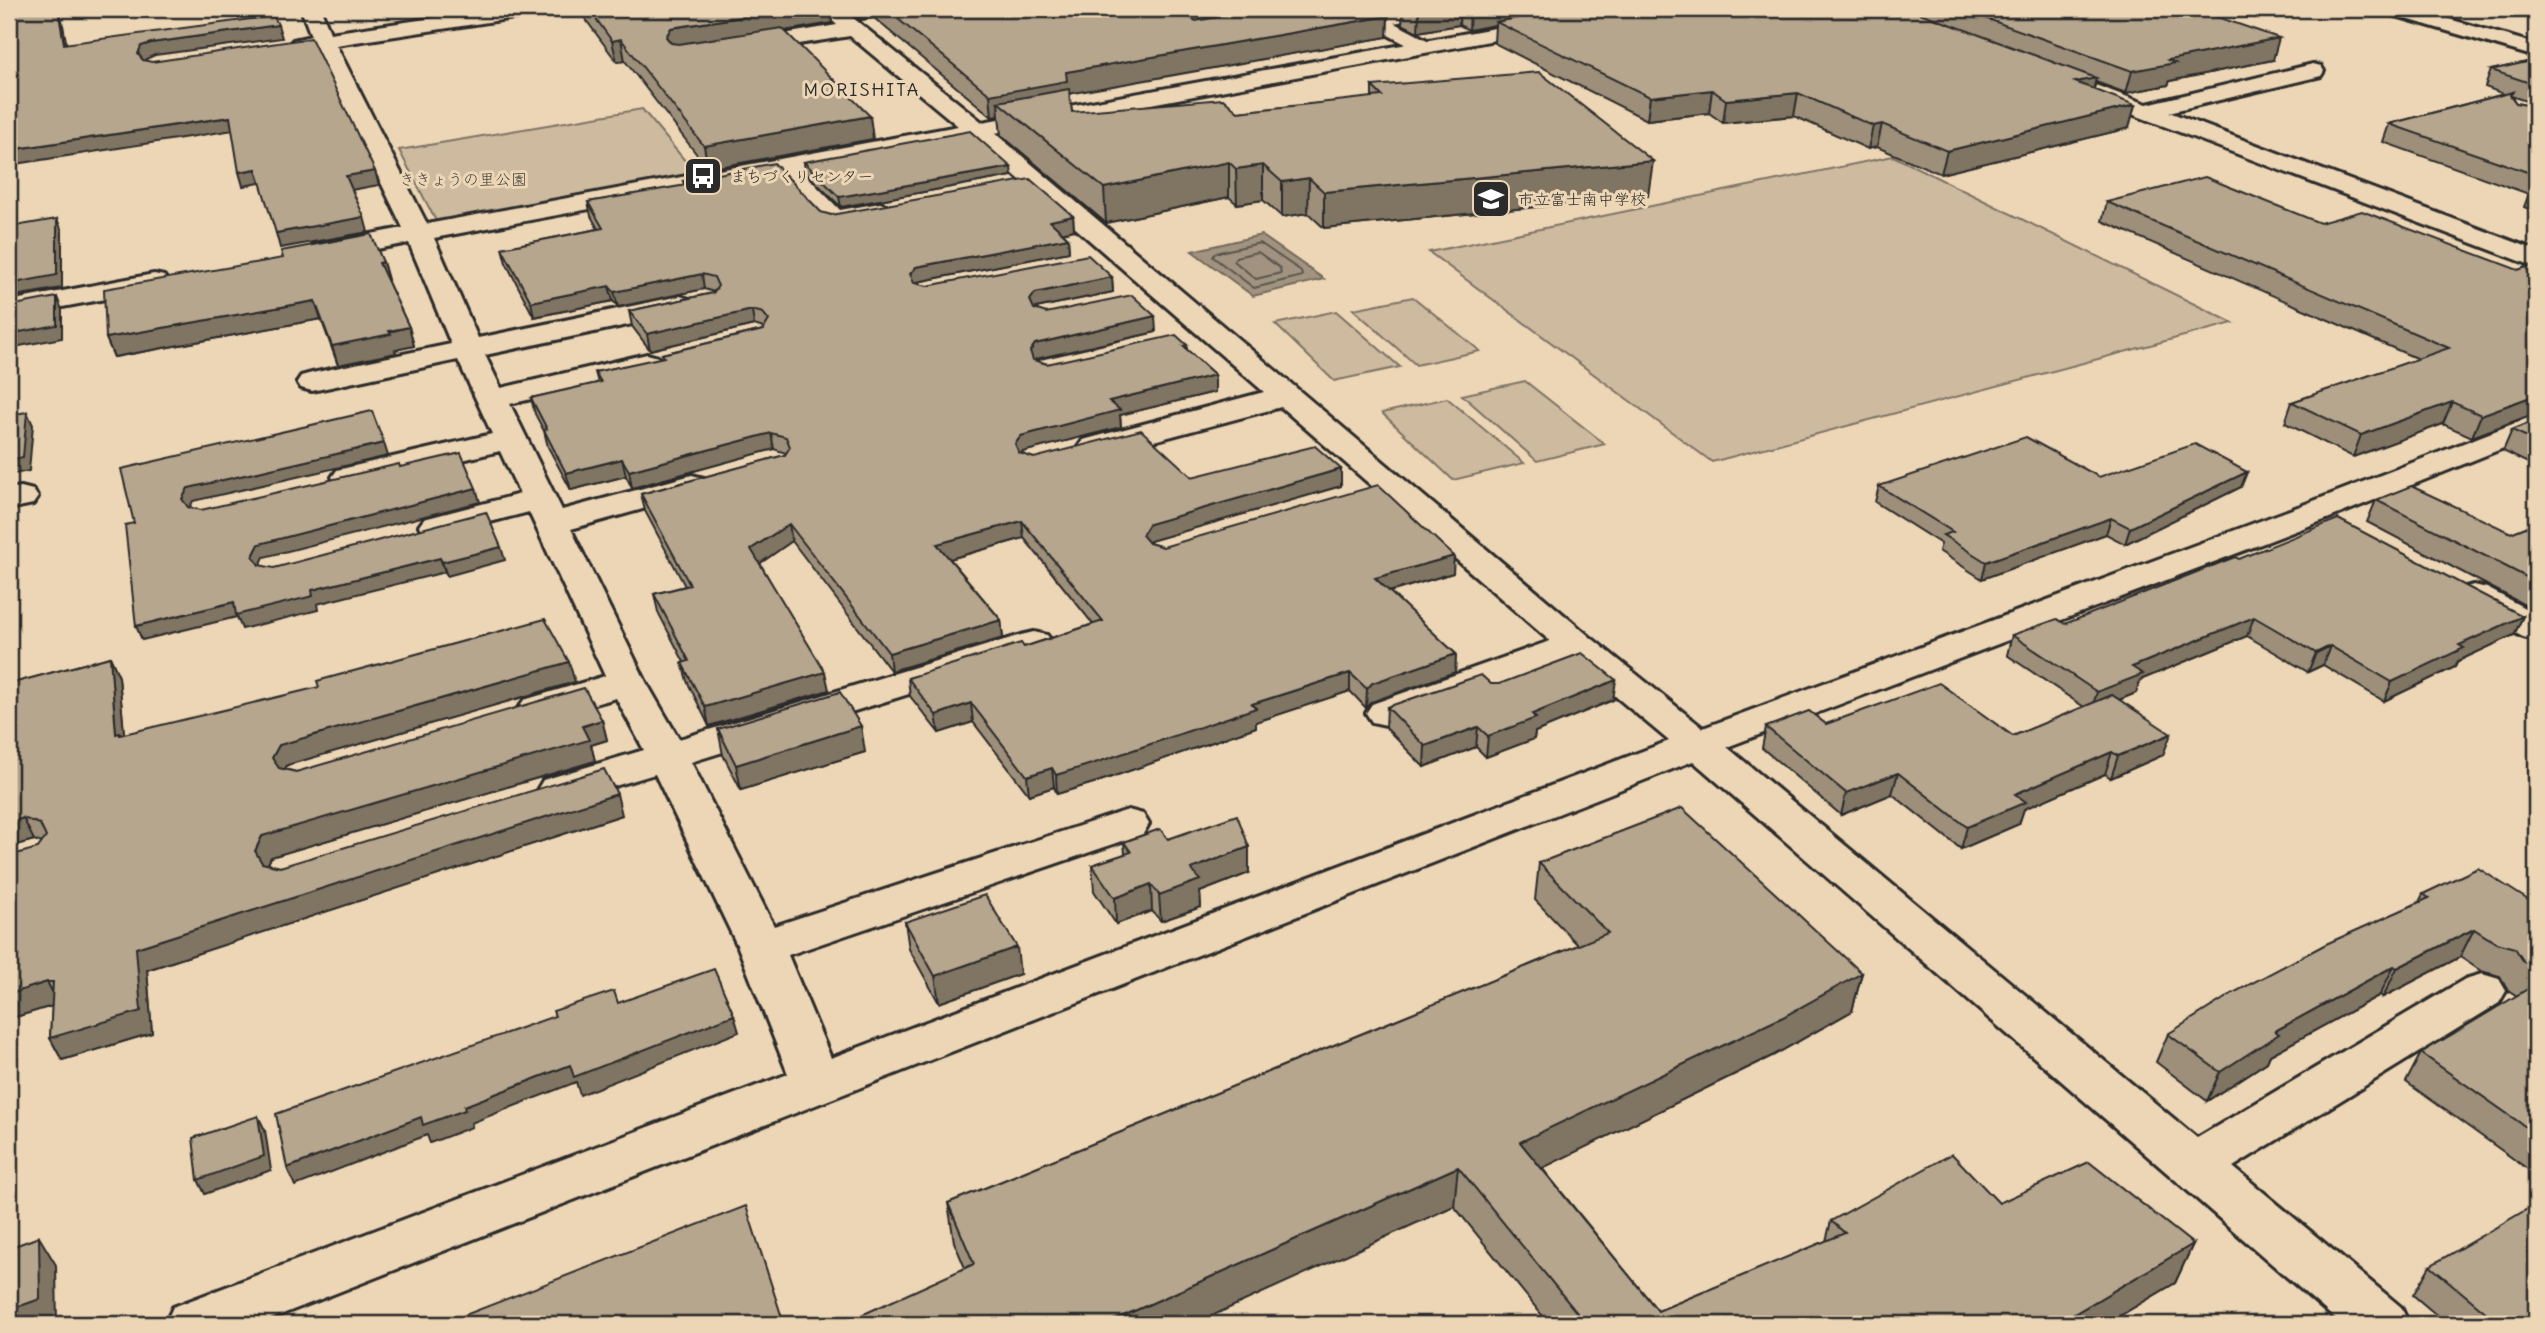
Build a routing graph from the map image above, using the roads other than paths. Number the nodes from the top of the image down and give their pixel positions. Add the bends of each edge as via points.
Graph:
1 (1200, 9) edge
2 (1353, 9) edge
3 (1441, 9) edge
4 (1629, 9) edge
5 (2393, 9) edge
6 (522, 11) dead end
7 (842, 19) edge
8 (1375, 20) junction
9 (317, 25) edge
10 (1224, 28) edge
11 (284, 46) edge
12 (1424, 46) junction
13 (722, 51) edge
14 (2536, 51) edge
15 (2313, 71) dead end
16 (2068, 82) edge
17 (2145, 111) junction
18 (977, 130) junction
19 (783, 166) junction
20 (902, 207) edge
21 (418, 233) junction
22 (295, 256) edge
23 (2536, 259) edge
24 (172, 279) edge
25 (705, 300) edge
26 (9, 309) edge
27 (468, 349) junction
28 (676, 356) edge
29 (312, 382) dead end
30 (1287, 396) junction
31 (492, 399) junction
32 (2536, 424) edge
33 (511, 439) junction
34 (1061, 455) edge
35 (722, 477) edge
36 (326, 483) edge
37 (1391, 485) junction
38 (1350, 497) edge
39 (545, 511) junction
40 (409, 534) edge
41 (2450, 584) edge
42 (2536, 629) edge
43 (1034, 643) edge
44 (1576, 644) junction
45 (627, 682) junction
46 (1386, 713) edge
47 (497, 720) edge
48 (1698, 744) junction
49 (668, 757) junction
50 (524, 800) edge
51 (1128, 824) dead end
52 (761, 947) junction
53 (2482, 991) dead end
54 (816, 1082) junction
55 (2193, 1167) junction
56 (261, 1312) edge
57 (193, 1324) edge
58 (2381, 1324) edge

1 - 10 street via 1166,14 1196,33
2 - 8 street
3 - 8 street
4 - 12 street
5 - 14 street
6 - 9 street
7 - 13 street
7 - 18 street
8 - 12 street
9 - 11 street
9 - 21 street
12 - 18 street
15 - 17 street
16 - 17 street
17 - 23 street
18 - 19 street
18 - 30 street via 1024,185 1106,256 1198,334
19 - 20 street via 834,219
19 - 21 street
21 - 22 street
21 - 27 street
24 - 26 street
25 - 27 street
27 - 29 street
27 - 31 street
28 - 31 street
30 - 34 street
30 - 37 street
31 - 33 street
32 - 48 street via 2333,522
33 - 36 street
33 - 39 street
35 - 39 street
37 - 38 street
37 - 44 street
39 - 40 street
39 - 45 street
41 - 42 street
43 - 49 street
44 - 46 street
44 - 48 street
45 - 47 street
45 - 49 street
48 - 54 street
48 - 55 street
49 - 50 street
49 - 52 street
51 - 52 street
52 - 54 street
53 - 55 street
54 - 56 street
55 - 58 street
56 - 57 street

